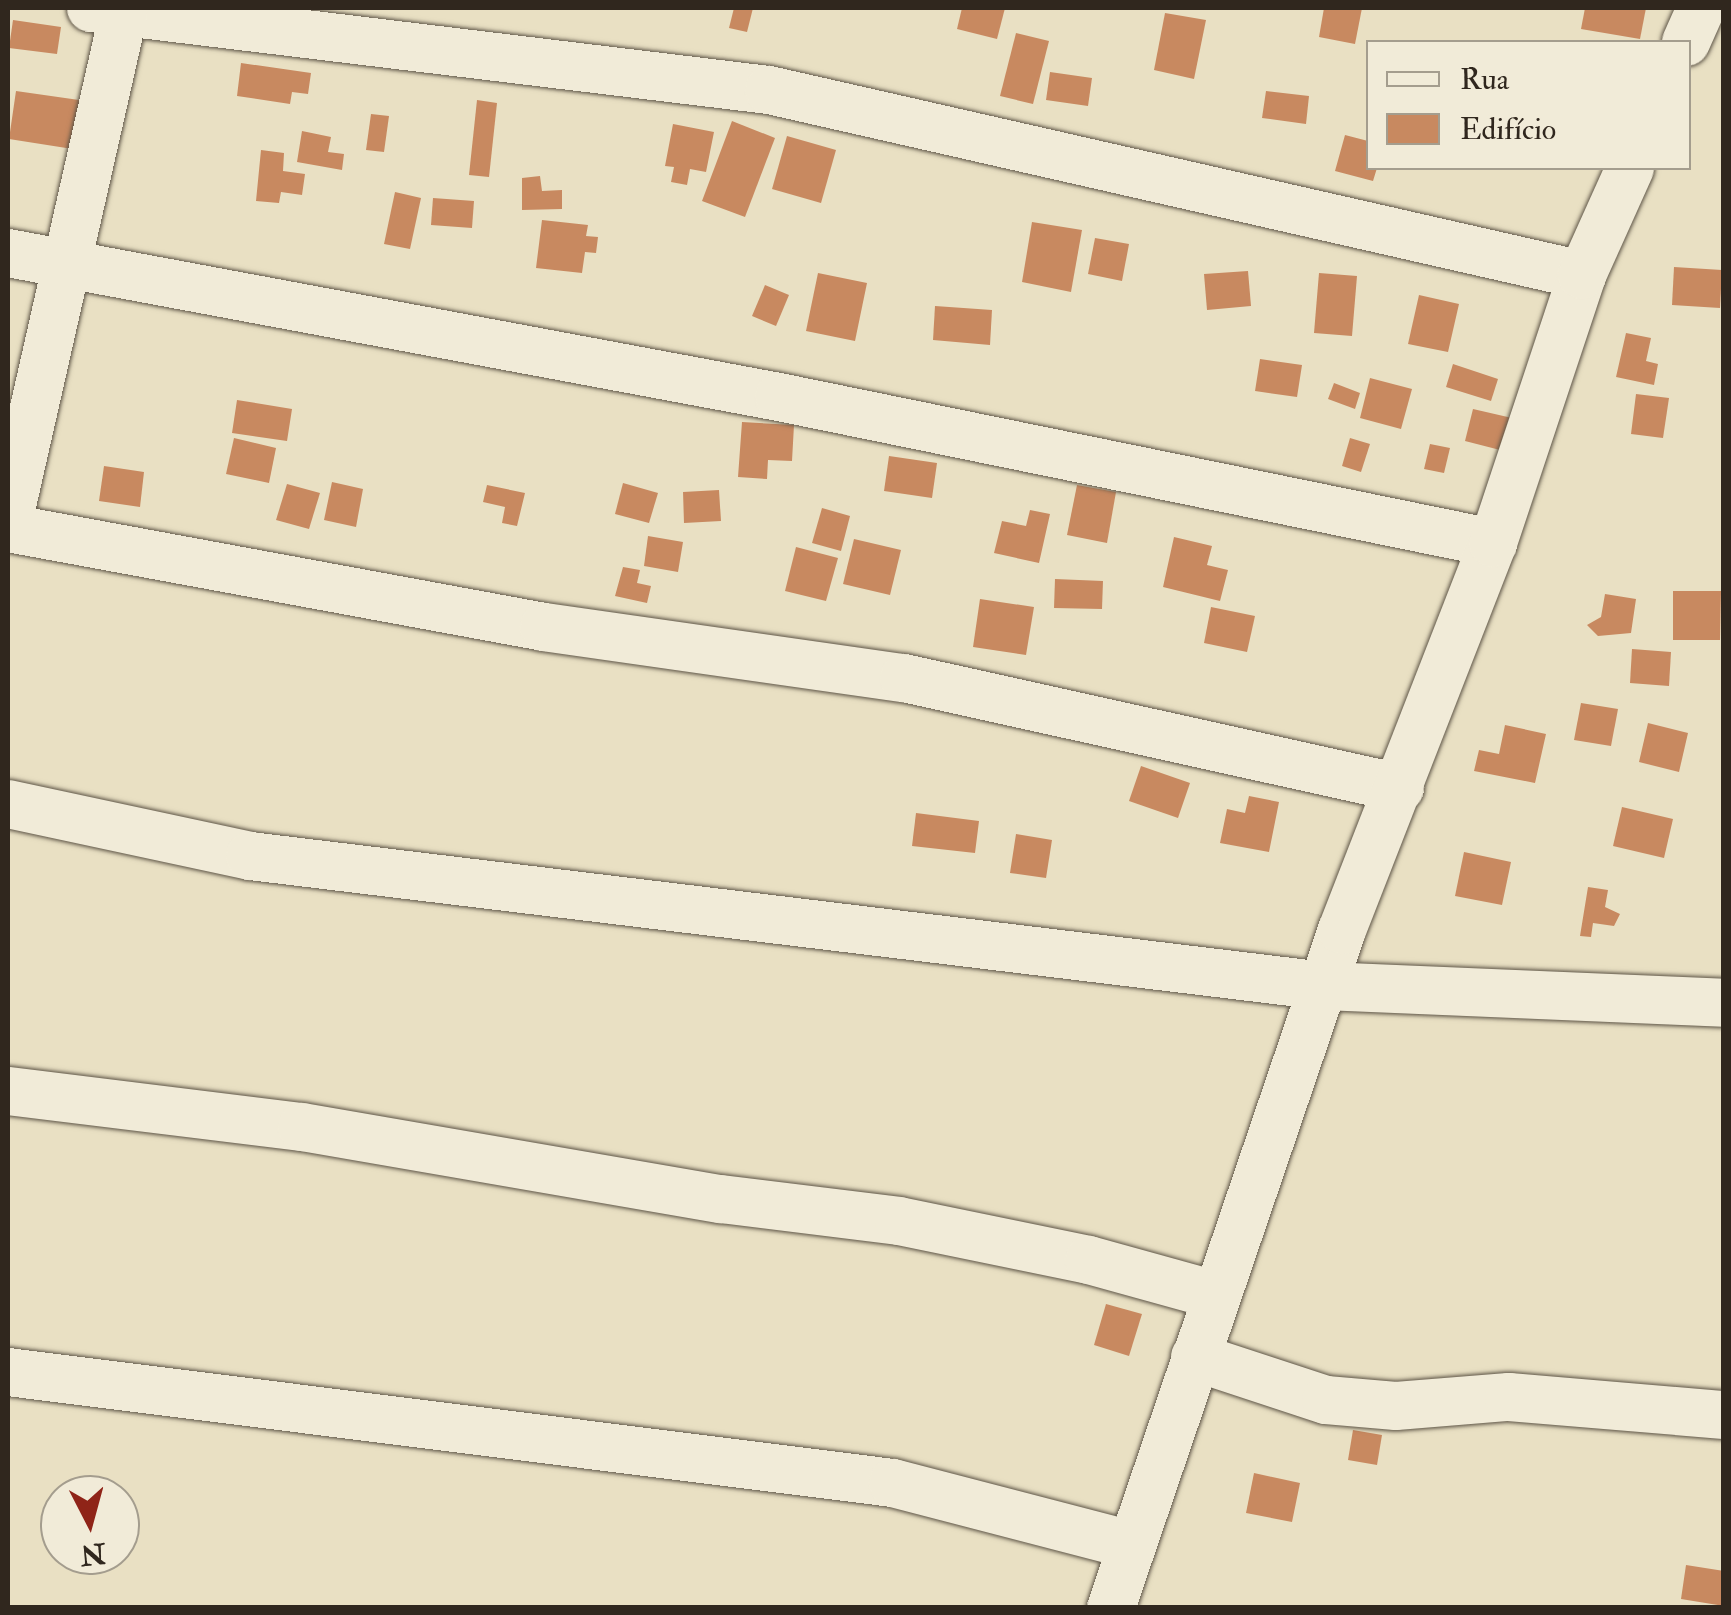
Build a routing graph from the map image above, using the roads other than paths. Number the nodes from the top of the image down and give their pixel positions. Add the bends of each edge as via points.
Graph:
1 (1702, 8) edge
2 (107, 12) edge
3 (1687, 40) edge
4 (1629, 170) edge
5 (8, 253) edge
6 (66, 267) junction
7 (1582, 275) junction
8 (8, 526) edge
9 (1493, 542) junction
10 (1400, 788) junction
11 (8, 804) edge
12 (1324, 986) junction
13 (1724, 1004) edge
14 (8, 1090) edge
15 (1215, 1295) junction
16 (1195, 1357) junction
17 (8, 1372) edge
18 (1724, 1415) edge
19 (1131, 1545) junction
20 (1111, 1608) edge

1 - 3 street
2 - 6 street
2 - 7 street via 769,90
4 - 7 street
5 - 6 street
6 - 8 street
6 - 9 street via 779,397
7 - 9 street
8 - 10 street via 544,627 904,678
9 - 10 street
10 - 12 street
11 - 12 street via 250,856
12 - 13 street
12 - 15 street
14 - 15 street via 302,1126 721,1199 899,1222 1090,1260
15 - 16 street
16 - 18 street via 1326,1400 1396,1406 1508,1397
16 - 19 street
17 - 19 street via 893,1483
19 - 20 street

